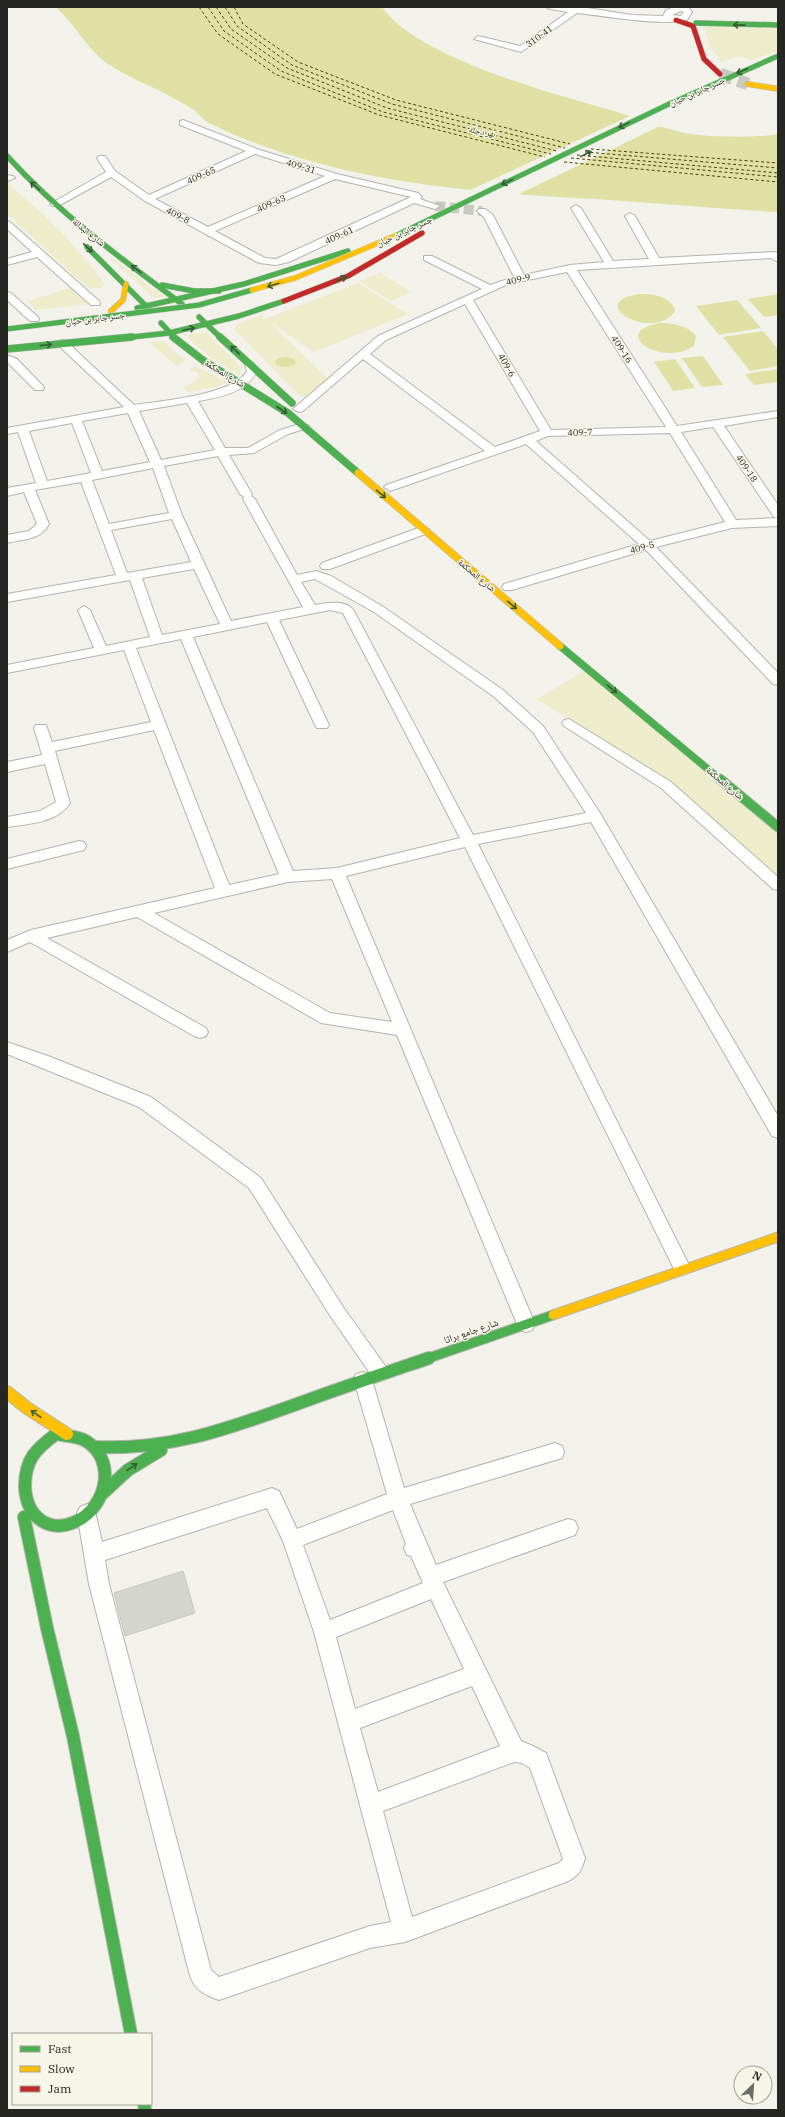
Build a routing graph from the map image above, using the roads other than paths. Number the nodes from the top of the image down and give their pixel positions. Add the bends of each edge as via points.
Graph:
1 (550, 7) edge
2 (576, 9) edge
3 (686, 10) edge
4 (671, 18) junction
5 (696, 23) junction
6 (778, 25) edge
7 (478, 39) dead end
8 (778, 56) edge
9 (778, 66) edge
10 (778, 84) edge
11 (778, 89) edge
12 (183, 123) dead end
13 (254, 151) junction
14 (7, 156) edge
15 (102, 158) dead end
16 (111, 173) junction
17 (334, 176) junction
18 (148, 199) junction
19 (414, 200) junction
20 (56, 204) junction
21 (435, 206) tunnel mouth
22 (576, 208) dead end
23 (482, 211) dead end
24 (630, 216) dead end
25 (7, 224) edge
26 (410, 229) junction
27 (207, 231) junction
28 (422, 233) junction
29 (79, 239) dead end
30 (39, 253) junction
31 (776, 257) edge
32 (428, 258) dead end
33 (655, 260) junction
34 (263, 261) joint
35 (7, 262) edge
36 (610, 264) junction
37 (570, 268) junction
38 (520, 278) junction
39 (151, 281) junction
40 (126, 284) junction
41 (489, 288) junction
42 (220, 291) junction
43 (7, 294) edge
44 (467, 298) junction
45 (255, 299) dead end
46 (180, 302) junction
47 (95, 303) dead end
48 (241, 303) dead end
49 (11, 304) edge
50 (147, 308) junction
51 (112, 311) junction
52 (199, 317) dead end
53 (34, 319) junction
54 (7, 323) edge
55 (161, 323) dead end
56 (208, 324) junction
57 (7, 329) edge
58 (169, 333) junction
59 (7, 338) edge
60 (62, 343) junction
61 (7, 349) edge
62 (364, 354) junction
63 (7, 358) edge
64 (250, 365) junction
65 (242, 383) junction
66 (39, 388) dead end
67 (217, 394) junction
68 (262, 396) junction
69 (191, 399) junction
70 (132, 409) junction
71 (302, 412) joint
72 (778, 414) edge
73 (76, 419) junction
74 (716, 423) junction
75 (303, 426) junction
76 (12, 428) edge
77 (674, 430) junction
78 (547, 433) junction
79 (528, 440) junction
80 (222, 452) junction
81 (494, 452) junction
82 (157, 464) junction
83 (98, 475) junction
84 (85, 478) junction
85 (43, 485) junction
86 (390, 487) dead end
87 (28, 488) junction
88 (7, 492) edge
89 (778, 514) edge
90 (176, 515) junction
91 (778, 522) edge
92 (732, 524) junction
93 (104, 528) junction
94 (424, 530) junction
95 (7, 538) edge
96 (648, 546) junction
97 (199, 564) junction
98 (326, 566) dead end
99 (129, 577) junction
100 (294, 580) junction
101 (505, 584) joint
102 (520, 597) dead end
103 (7, 598) edge
104 (363, 600) junction
105 (344, 609) junction
106 (84, 610) dead end
107 (311, 610) junction
108 (271, 617) junction
109 (227, 626) junction
110 (184, 634) junction
111 (157, 639) junction
112 (128, 645) junction
113 (101, 650) junction
114 (7, 669) edge
115 (778, 681) edge
116 (569, 723) dead end
117 (159, 725) junction
118 (322, 725) dead end
119 (41, 728) dead end
120 (48, 753) junction
121 (7, 767) edge
122 (595, 816) junction
123 (7, 822) edge
124 (778, 827) edge
125 (469, 841) junction
126 (79, 846) dead end
127 (7, 864) edge
128 (337, 873) junction
129 (288, 877) junction
130 (778, 885) edge
131 (224, 892) junction
132 (139, 911) junction
133 (31, 936) junction
134 (7, 946) edge
135 (402, 1030) junction
136 (200, 1032) dead end
137 (7, 1048) edge
138 (778, 1130) edge
139 (778, 1237) edge
140 (682, 1268) junction
141 (526, 1324) junction
142 (371, 1376) junction
143 (7, 1392) edge
144 (67, 1434) junction
145 (30, 1445) dead end
146 (171, 1445) junction
147 (96, 1447) junction
148 (555, 1452) dead end
149 (103, 1493) junction
150 (398, 1499) junction
151 (87, 1513) junction
152 (568, 1528) dead end
153 (292, 1540) junction
154 (94, 1554) junction
155 (433, 1583) junction
156 (324, 1632) junction
157 (477, 1674) junction
158 (348, 1722) junction
159 (514, 1752) junction
160 (371, 1805) junction
161 (405, 1931) junction
162 (131, 2033) edge

1 - 2 street
2 - 4 street
2 - 7 street, 310-41 via 521,49
3 - 4 street
3 - 5 main road
4 - 5 main road via 693,26 700,56 710,69 724,73 709,54
6 -> 5 main road
8 -> 26 main road, جسر جابر بن حيان, bridge via 669,104
28 -> 9 main road, جسر جابر بن حيان via 734,83
10 - 11 main road via 752,83
12 - 13 street, 409-31
13 - 17 street, 409-31
13 - 18 street, 409-65
20 -> 14 main road, شارع البدالة via 26,178
15 - 16 street, 409-8
16 - 18 street, 409-8
16 - 20 street
17 - 19 street, 409-31 via 415,195
17 - 27 street, 409-63
18 - 27 street, 409-8
19 - 21 street
19 - 34 street, 409-61 via 285,260
39 -> 20 main road, شارع البدالة
22 - 36 street
23 - 38 street via 488,215
24 - 33 street
25 - 30 street
26 - 42 main road, bridge via 274,276
26 -> 57 main road, جسر جابر بن حيان, bridge via 295,278 199,305
27 - 34 street, 409-8
28 - 45 main road, جسر جابر بن حيان via 303,283
56 -> 28 main road via 305,294 348,276
29 -> 40 main road, شارع البدالة
30 - 35 street
30 - 47 street
31 - 33 street, 409-9
32 - 41 street
33 - 36 street, 409-9
36 - 37 street, 409-9
37 - 38 street, 409-9
37 - 77 street, 409-16
38 - 41 street, 409-9
39 - 42 main road via 182,290
39 - 46 main road, شارع البدالة
40 - 50 main road, شارع البدالة
40 - 51 main road via 123,301
41 - 44 street, 409-9
42 - 46 main road
43 - 49 street
44 - 62 street, 409-9 via 382,338
44 - 78 street, 409-6
46 - 50 main road
48 - 59 main road, جسر جابر بن حيان via 205,312
49 - 53 street
50 - 51 main road
51 - 53 main road
52 - 56 main road, شارع المحكمة
53 - 54 main road
55 - 58 main road, شارع المحكمة
58 -> 56 main road
64 -> 56 main road, شارع المحكمة
58 - 60 main road
58 - 65 main road, شارع المحكمة via 203,360
61 -> 60 main road
60 - 70 street
62 - 71 street, 409-9
62 - 81 street
63 - 66 street
64 - 65 street via 251,374
64 - 71 main road, شارع المحكمة
65 - 67 street
65 - 68 main road, شارع المحكمة
67 - 68 street
67 - 69 street
68 -> 75 main road, شارع المحكمة
69 - 70 street
69 - 80 street
70 - 73 street
70 - 82 street
72 - 74 street, 409-7
73 - 76 street
73 - 83 street
74 - 77 street, 409-7
74 - 89 street, 409-18
75 - 80 street via 280,434 250,451
75 -> 94 main road, شارع المحكمة
76 - 85 street
77 - 78 street, 409-7
77 - 92 street, 409-16
78 - 79 street, 409-7
79 - 81 street, 409-7
79 - 96 street
80 - 82 street
80 - 100 street
81 - 86 street, 409-7
82 - 83 street
82 - 90 street
83 - 84 street
84 - 85 street
84 - 93 street
85 - 87 street
87 - 88 street
87 - 95 street via 43,524 42,529 34,534
90 - 93 street
90 - 97 street
91 - 92 street, 409-5
92 - 96 street, 409-5
93 - 99 street
94 - 98 street
94 -> 124 main road, شارع المحكمة
96 - 101 street, 409-5
96 - 115 street
97 - 99 street
97 - 109 street
99 - 103 street
99 - 111 street
100 - 104 street via 316,575
100 - 107 street
101 - 102 main road, شارع المحكمة
104 - 105 street
104 - 122 street via 498,693 538,729
105 - 107 street via 330,606
105 - 125 street via 350,614
106 - 113 street
107 - 108 street
108 - 109 street
108 - 118 street
109 - 110 street
110 - 111 street
110 - 129 street
111 - 112 street
112 - 113 street
112 - 117 street
113 - 114 street
116 - 130 street via 666,785
117 - 120 street
117 - 131 street
119 - 120 street
120 - 121 street
120 - 123 street via 63,803 59,809 48,813
122 - 125 street
122 - 138 street
125 - 128 street
125 - 140 street
126 - 127 street
128 - 129 street
128 - 135 street
129 - 131 street
131 - 132 street
132 - 133 street
132 - 135 street via 327,1020
133 - 134 street
133 - 136 street
135 - 141 street
137 - 142 street via 145,1102 255,1183 337,1312
139 - 140 main road, شارع جامع براثا via 723,1257
140 - 141 main road, شارع جامع براثا
141 - 142 main road, شارع جامع براثا
142 - 146 main road, شارع جامع براثا via 240,1424
142 - 150 street
144 -> 143 main road
144 - 145 main road via 45,1437
144 - 147 main road
146 - 147 main road, شارع جامع براثا via 141,1450
149 -> 146 main road, شارع جامع براثا via 128,1470
147 - 149 main road via 106,1468
148 - 150 street
149 - 151 main road, شارع جامع براثا
150 - 153 street
150 - 155 street via 416,1548
151 - 154 street
151 - 162 main road via 66,1524 55,1526 44,1525 21,1515 73,1736
152 - 155 street
153 - 154 street via 272,1497
153 - 156 street
154 - 161 street via 99,1584 201,1976 210,1985 219,1989 370,1936
155 - 156 street
155 - 157 street
156 - 158 street
157 - 158 street
157 - 159 street
158 - 160 street
159 - 160 street
159 - 161 street via 526,1753 538,1761 574,1858 572,1865 566,1871
160 - 161 street

